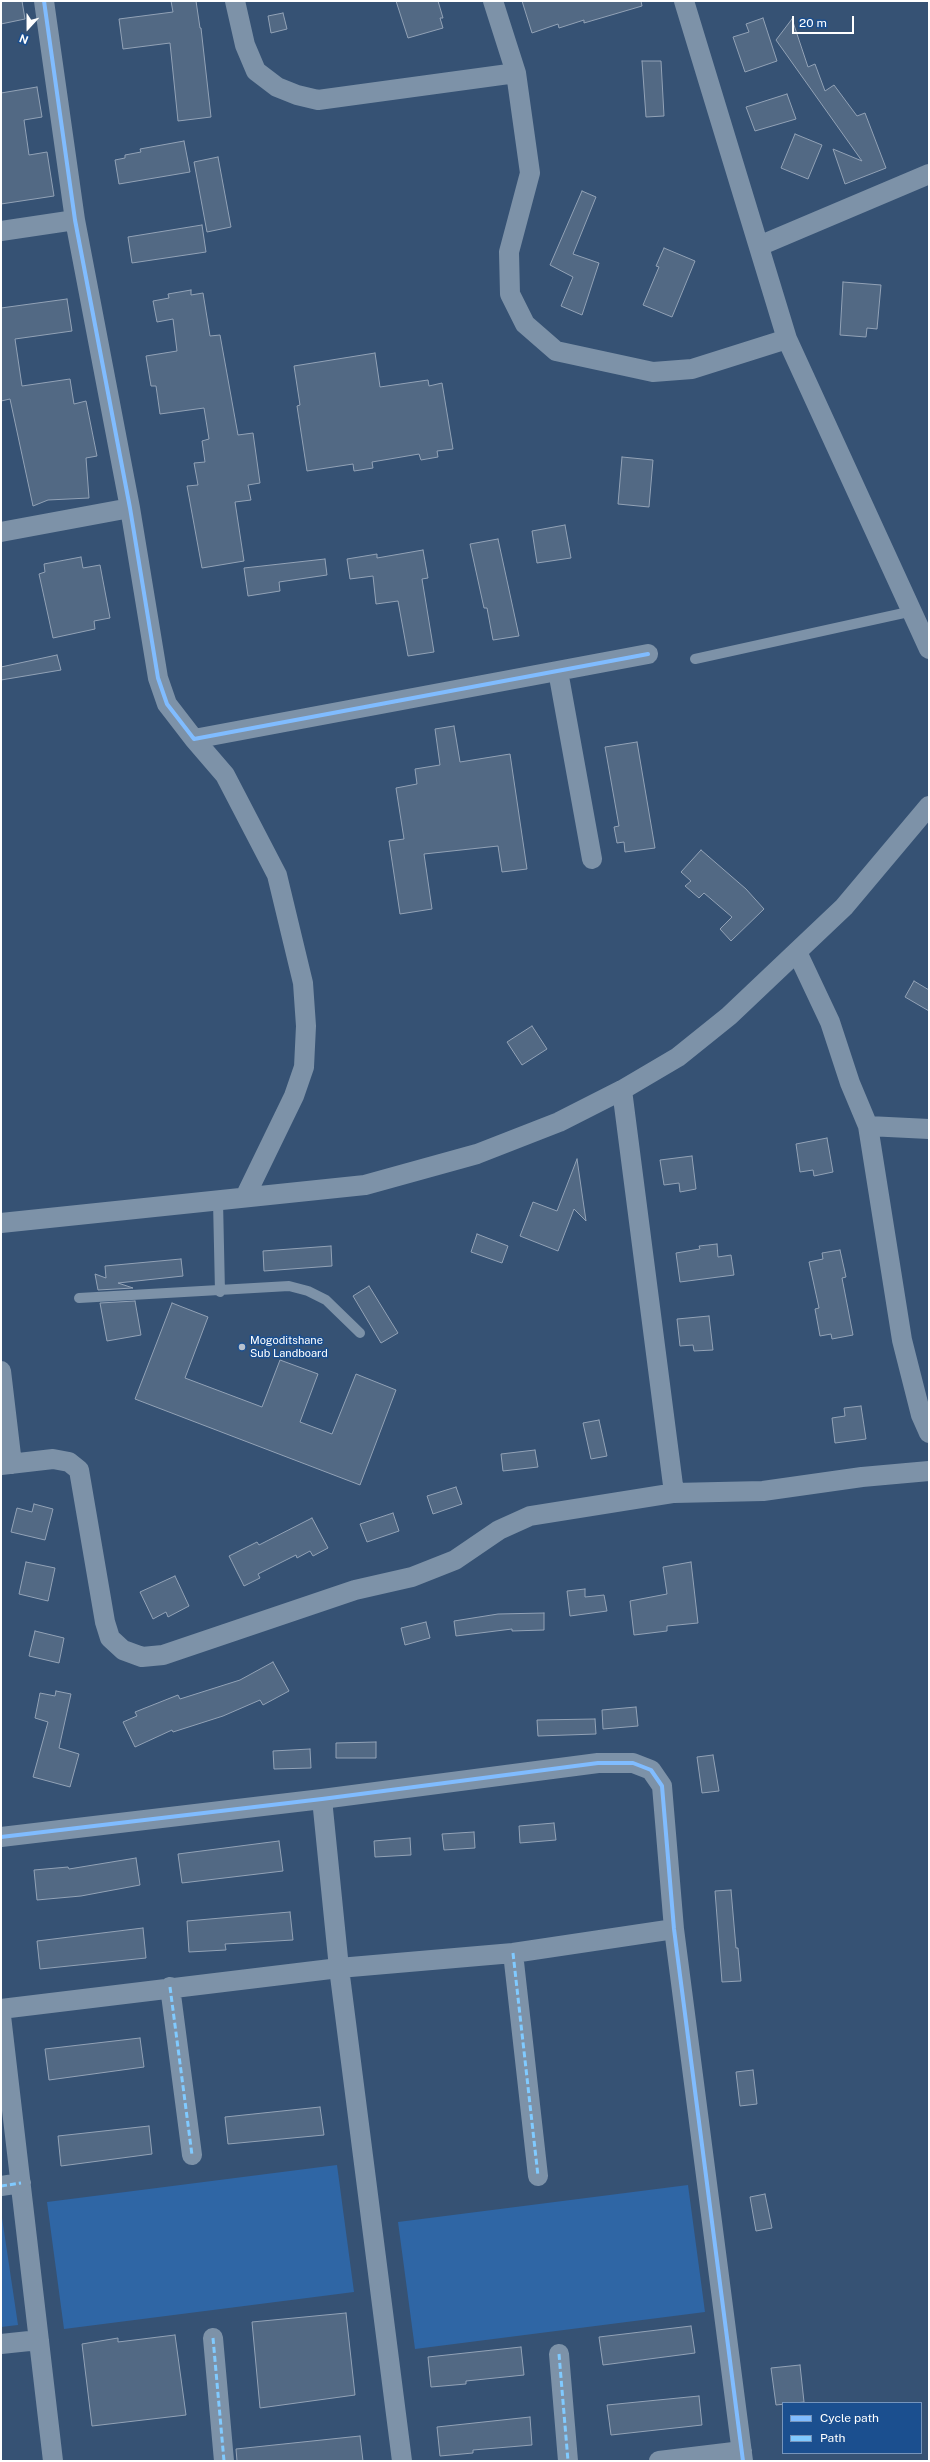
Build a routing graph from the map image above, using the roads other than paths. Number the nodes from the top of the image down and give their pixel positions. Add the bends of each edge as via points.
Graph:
1 (44, 1) edge
2 (235, 1) edge
3 (493, 1) edge
4 (684, 1) edge
5 (516, 73) junction
6 (929, 174) edge
7 (75, 220) junction
8 (1, 231) edge
9 (759, 246) junction
10 (787, 339) junction
11 (130, 508) junction
12 (1, 532) edge
13 (913, 611) junction
14 (929, 649) edge
15 (648, 654) dead end
16 (695, 659) dead end
17 (558, 670) junction
18 (194, 739) junction
19 (929, 806) edge
20 (592, 860) dead end
21 (797, 952) junction
22 (622, 1090) junction
23 (868, 1126) junction
24 (929, 1129) edge
25 (245, 1197) junction
26 (218, 1202) junction
27 (1, 1224) edge
28 (220, 1292) junction
29 (79, 1298) dead end
30 (360, 1333) dead end
31 (1, 1371) edge
32 (929, 1433) edge
33 (6, 1464) edge
34 (929, 1471) edge
35 (674, 1492) junction
36 (322, 1799) junction
37 (1, 1837) edge
38 (674, 1929) junction
39 (513, 1953) junction
40 (339, 1968) junction
41 (170, 1987) junction
42 (1, 2009) edge
43 (1, 2016) edge
44 (192, 2156) dead end
45 (538, 2176) dead end
46 (21, 2183) junction
47 (1, 2186) edge
48 (213, 2338) dead end
49 (39, 2340) junction
50 (1, 2344) edge
51 (559, 2354) dead end
52 (742, 2456) edge
53 (53, 2461) edge
54 (224, 2461) edge
55 (402, 2461) edge
56 (568, 2461) edge
57 (659, 2461) edge

1 - 7 street
2 - 5 street via 245,44 256,71 277,87 297,96 318,100
3 - 5 street
4 - 9 street
5 - 10 street via 530,173 508,252 510,294 525,324 556,350 653,372 692,370
6 - 9 street
7 - 8 street
7 - 11 street
9 - 10 street
10 - 13 street
11 - 12 street
11 - 18 street via 158,678 167,704
13 - 14 street
13 - 16 lane
15 - 17 street
17 - 18 street
17 - 20 street
18 - 25 street via 225,775 277,875 303,983 306,1026 304,1067 294,1096
19 - 21 street via 844,907
21 - 22 street via 729,1016 678,1057
21 - 23 street via 830,1022 850,1083
22 - 25 street via 559,1122 478,1154 365,1185
22 - 35 street
23 - 24 street
23 - 32 street via 902,1340 921,1414
25 - 26 street
26 - 27 street
26 - 28 lane
28 - 29 lane
28 - 30 lane via 289,1286 308,1291 326,1300
31 - 33 street
33 - 35 street via 53,1459 69,1462 79,1470 105,1622 110,1638 123,1650 142,1657 163,1655 356,1590 412,1576 455,1560 499,1530 530,1516
34 - 35 street via 763,1491
36 - 37 street
36 - 38 street via 598,1763 633,1763 651,1770 662,1786
36 - 40 street
38 - 39 street
38 - 52 street
39 - 40 street
39 - 45 street
40 - 41 street
40 - 55 street
41 - 42 street
41 - 44 street
43 - 46 street
46 - 47 street
46 - 49 street
48 - 54 street
49 - 50 street
49 - 53 street
51 - 56 street
52 - 57 street

